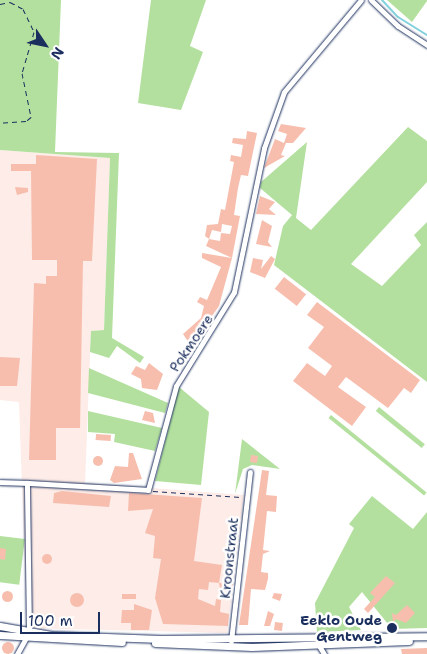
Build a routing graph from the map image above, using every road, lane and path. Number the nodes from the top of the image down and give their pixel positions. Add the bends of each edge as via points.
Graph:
1 (360, 0) edge
2 (371, 0) edge
3 (0, 4) edge
4 (427, 45) edge
5 (0, 123) edge
6 (250, 472) dead end
7 (0, 482) edge
8 (27, 483) junction
9 (148, 490) junction
10 (247, 497) junction
11 (0, 626) edge
12 (29, 632) junction
13 (0, 635) edge
14 (427, 636) edge
15 (314, 637) junction
16 (231, 638) junction
17 (25, 639) junction
18 (427, 640) edge
19 (177, 641) junction
20 (319, 646) junction
21 (230, 647) junction
22 (17, 654) edge
23 (324, 654) edge

1 - 9 street, Pokmoere via 284,92 264,148 234,292 176,386
2 - 4 street via 398,26
3 - 5 path via 8,2 23,9 34,32 22,73 32,117 26,121
6 - 10 street, Kroonstraat
7 - 8 street
8 - 9 street
8 - 12 street
9 - 10 path
10 - 16 street, Kroonstraat
11 - 12 main road
12 - 17 street
12 - 19 main road
13 - 17 main road
14 - 15 main road
15 - 16 main road
15 - 20 street
16 - 19 main road
16 - 21 street, Kroonstraat
17 - 19 main road
17 - 22 street
18 - 20 main road
19 - 21 main road
20 - 21 main road
20 - 23 street

